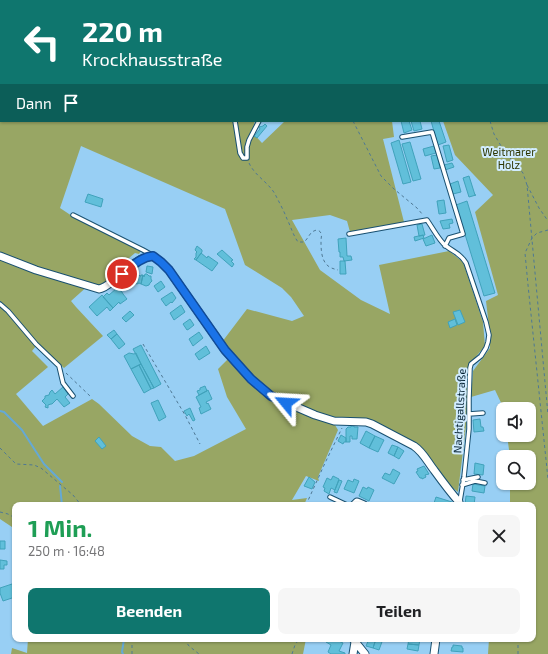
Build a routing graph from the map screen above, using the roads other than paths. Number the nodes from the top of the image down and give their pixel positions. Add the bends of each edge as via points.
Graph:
1 (236, 122) edge
2 (258, 122) edge
3 (402, 137) dead end
4 (73, 215) dead end
5 (349, 234) dead end
6 (445, 246) junction
7 (0, 256) edge
8 (153, 256) junction
9 (0, 304) edge
10 (73, 396) dead end
11 (483, 413) dead end
12 (469, 414) junction
13 (478, 477) dead end
14 (463, 480) junction
15 (485, 483) dead end
16 (462, 486) junction
17 (330, 497) dead end
18 (341, 502) edge
19 (457, 502) edge
20 (459, 502) edge
21 (354, 642) edge
22 (355, 642) edge
23 (436, 642) edge
24 (353, 654) edge
25 (365, 654) edge
26 (434, 654) edge

1 - 2 lane via 240,153 243,158 247,158 249,140
3 - 6 lane via 432,132 463,234 449,238
4 - 8 lane
5 - 6 lane, Nachtigallstraße via 427,220
6 - 12 lane, Nachtigallstraße via 459,254 466,263 489,335 482,356 471,364
7 - 8 street via 99,289 107,286 142,258
8 - 19 street via 169,270 225,350 266,392 315,415 345,422 372,424 420,450
9 - 10 lane via 59,366 63,383
11 - 12 lane
12 - 14 lane, Nachtigallstraße
13 - 14 lane
14 - 16 lane, Nachtigallstraße
15 - 16 lane via 475,481
16 - 20 lane, Nachtigallstraße
17 - 18 lane
21 - 24 street
22 - 25 street
23 - 26 street

